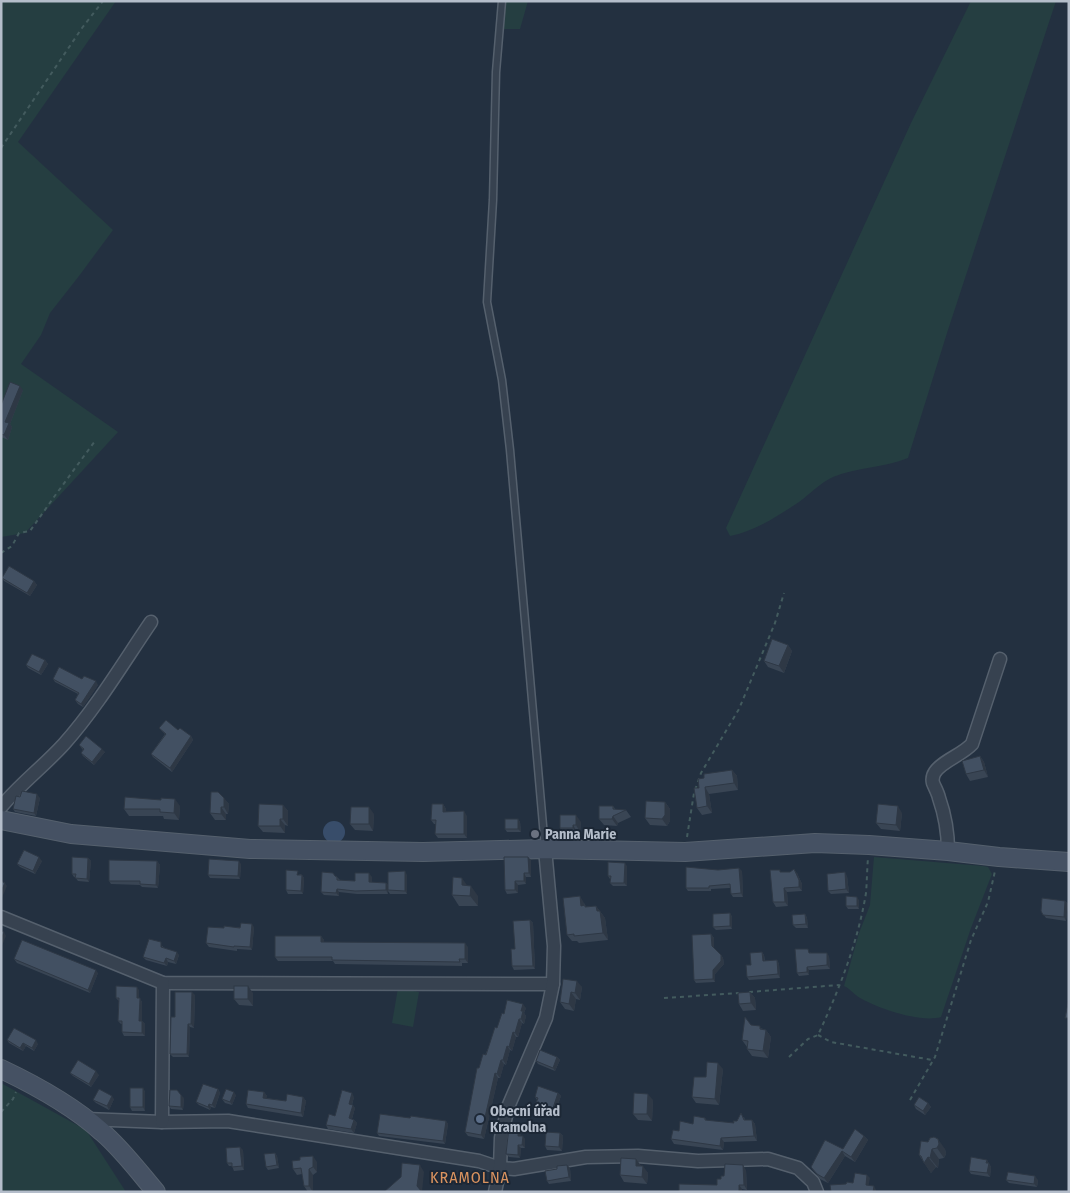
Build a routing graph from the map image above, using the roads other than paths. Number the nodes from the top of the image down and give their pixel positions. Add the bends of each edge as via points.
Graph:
1 (502, 1) edge
2 (151, 622) dead end
3 (1000, 659) dead end
4 (1, 807) edge
5 (1, 820) edge
6 (546, 849) junction
7 (948, 851) junction
8 (1069, 862) edge
9 (1, 917) edge
10 (163, 983) junction
11 (553, 984) junction
12 (1, 1069) edge
13 (86, 1119) junction
14 (162, 1122) junction
15 (500, 1168) junction
16 (156, 1192) edge
17 (495, 1192) edge
18 (817, 1192) edge

1 - 6 lane via 487,302 502,380 510,450
2 - 4 street via 90,712 44,766
3 - 7 street via 972,744 965,752 942,765 933,777 944,813
5 - 6 street via 71,834 250,849 423,852
6 - 7 street via 685,852 815,843
6 - 11 street via 554,946
7 - 8 street
9 - 10 street
10 - 11 street
10 - 14 street
11 - 15 street via 546,1018 508,1107 501,1138
12 - 13 street via 40,1089
13 - 14 street
13 - 16 street via 104,1133
14 - 15 street via 228,1121 479,1161
15 - 17 street
15 - 18 street via 514,1169 586,1157 638,1156 698,1161 768,1159 798,1168 813,1182

